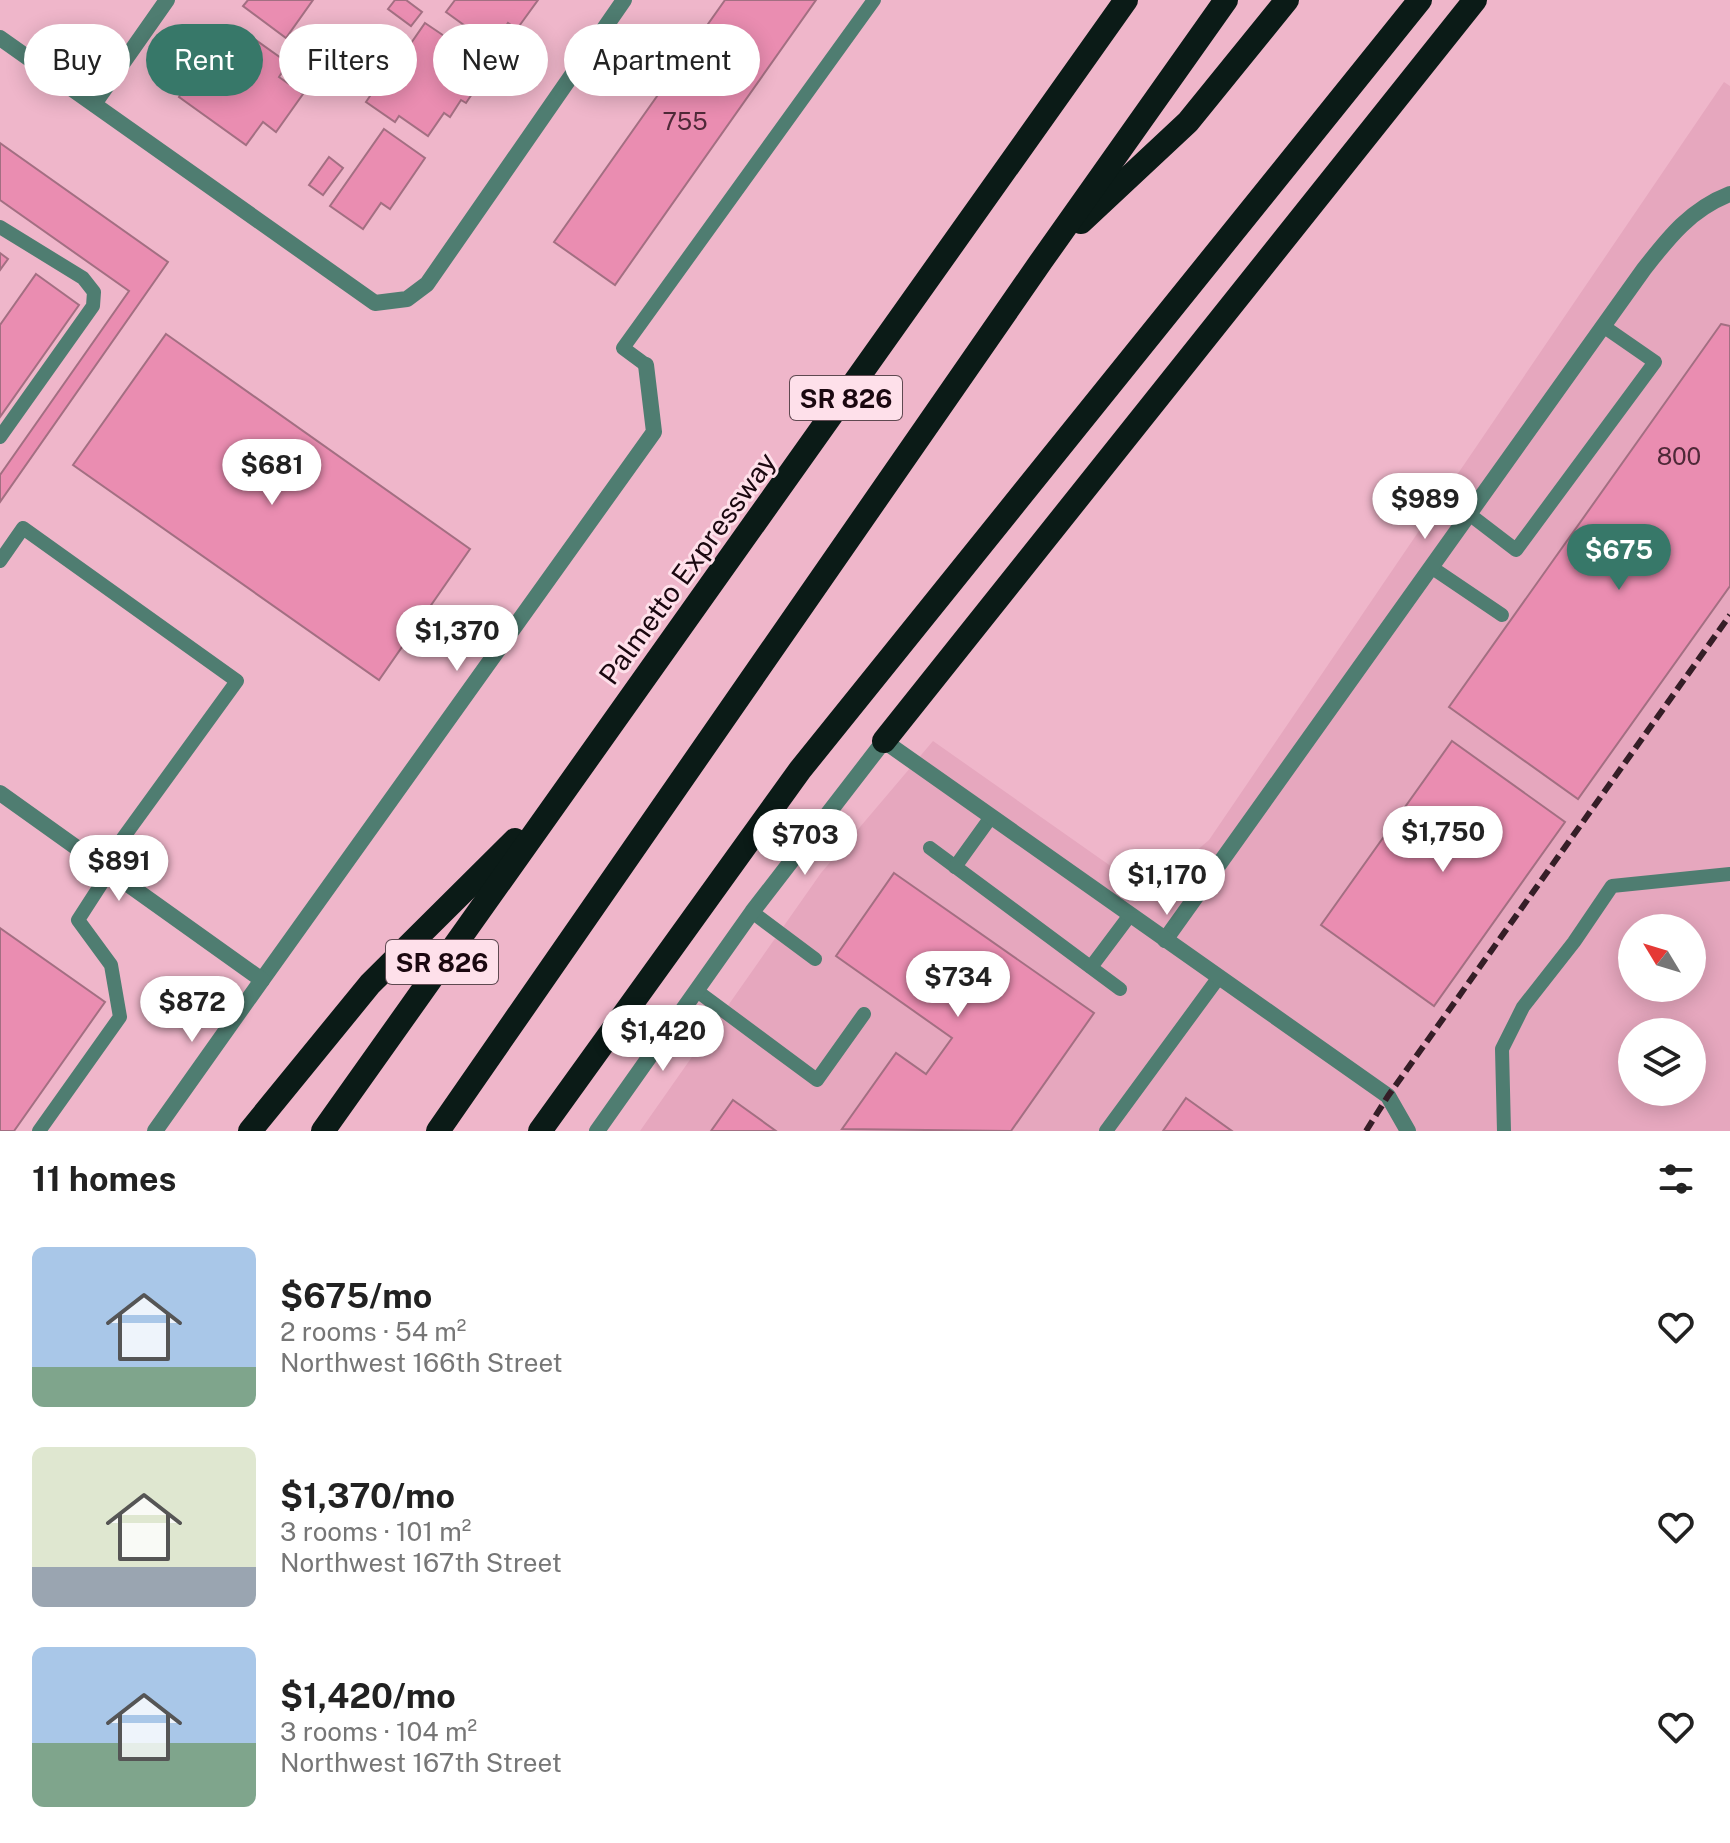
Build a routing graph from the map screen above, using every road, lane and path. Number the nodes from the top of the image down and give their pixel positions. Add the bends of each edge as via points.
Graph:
1 (167, 0) edge
2 (624, 0) edge
3 (874, 0) edge
4 (1126, 0) edge
5 (1226, 0) edge
6 (1287, 0) edge
7 (1420, 0) edge
8 (1475, 0) edge
9 (0, 38) edge
10 (94, 104) junction
11 (1730, 194) edge
12 (0, 227) edge
13 (1042, 260) junction
14 (1603, 326) junction
15 (646, 365) joint
16 (0, 437) edge
17 (1469, 514) junction
18 (0, 561) edge
19 (1431, 567) junction
20 (1502, 615) dead end
21 (884, 741) junction
22 (0, 793) edge
23 (562, 793) junction
24 (991, 817) junction
25 (930, 848) dead end
26 (955, 867) junction
27 (106, 869) junction
28 (1730, 874) edge
29 (752, 912) junction
30 (1130, 915) junction
31 (1165, 940) junction
32 (815, 959) dead end
33 (1091, 967) junction
34 (1219, 977) junction
35 (262, 980) junction
36 (1120, 989) dead end
37 (697, 991) junction
38 (864, 1014) dead end
39 (39, 1131) edge
40 (155, 1131) edge
41 (250, 1131) edge
42 (323, 1131) edge
43 (438, 1131) edge
44 (540, 1131) edge
45 (597, 1131) edge
46 (1106, 1131) edge
47 (1408, 1131) edge
48 (1504, 1131) edge

1 - 10 street
2 - 10 street via 427,284 407,299 375,303
3 - 15 lane via 623,348
4 - 23 highway, Palmetto Expressway / SR 826
5 - 13 highway, SR 826
6 - 13 highway via 1188,122
7 - 44 highway via 800,770
8 - 21 highway
9 - 10 street
11 - 14 street via 1703,206 1673,232
12 - 16 lane via 83,278 94,292 93,306
13 - 43 highway, SR 826
14 - 17 street
14 - 17 lane via 1655,362 1516,550
15 - 35 street via 654,432
17 - 19 street
18 - 27 lane via 23,528 237,681
19 - 20 lane
19 - 31 street
21 - 24 street
21 - 29 street
22 - 27 street
23 - 41 highway via 370,984
23 - 42 highway, Palmetto Expressway / SR 826
24 - 26 lane
24 - 30 street
25 - 26 lane
26 - 33 lane
27 - 35 street
27 - 39 lane via 78,920 111,965 120,1017
28 - 48 lane via 1612,886 1523,1007 1502,1049
29 - 32 lane
29 - 37 street
30 - 31 street
30 - 33 lane
31 - 34 street
33 - 36 lane
34 - 46 lane
34 - 47 street via 1388,1096
35 - 40 street
37 - 38 lane via 817,1080
37 - 45 street

